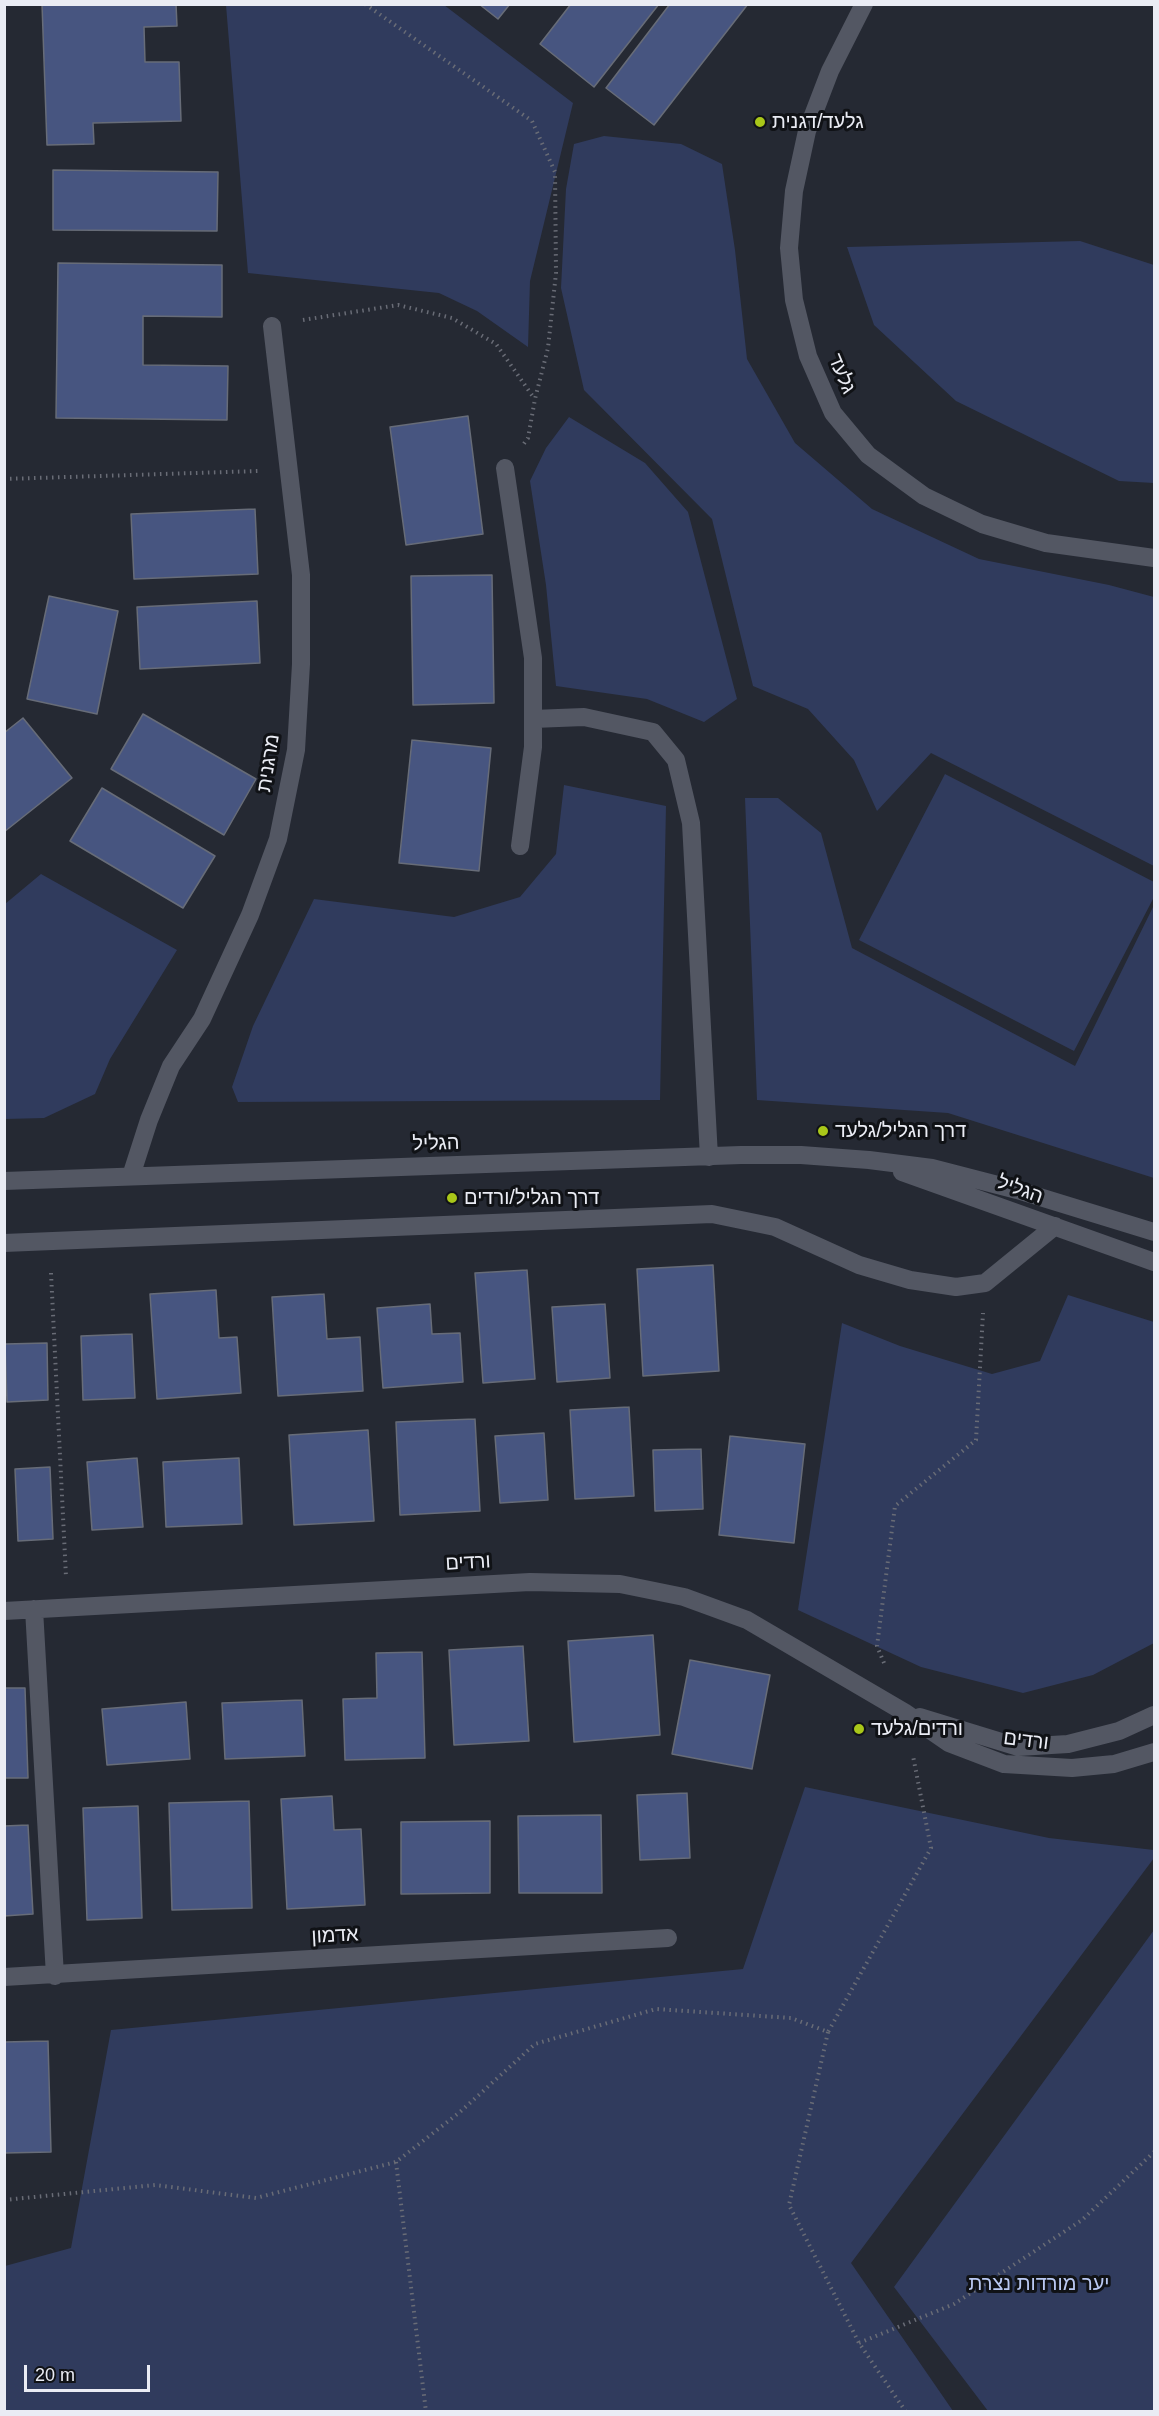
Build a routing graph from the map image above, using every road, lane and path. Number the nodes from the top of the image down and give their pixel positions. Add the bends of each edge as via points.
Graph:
1 (365, 4) edge
2 (864, 4) edge
3 (272, 326) joint
4 (535, 399) junction
5 (505, 468) joint
6 (289, 470) junction
7 (4, 479) edge
8 (1155, 558) edge
9 (533, 719) junction
10 (520, 846) dead end
11 (709, 1157) junction
12 (869, 1160) junction
13 (131, 1176) junction
14 (4, 1181) edge
15 (1055, 1226) junction
16 (1155, 1232) edge
17 (49, 1241) junction
18 (4, 1243) edge
19 (1155, 1262) edge
20 (985, 1282) junction
21 (67, 1608) junction
22 (34, 1609) junction
23 (4, 1611) edge
24 (904, 1712) junction
25 (1155, 1715) edge
26 (1155, 1752) edge
27 (668, 1938) dead end
28 (55, 1976) junction
29 (4, 1977) edge
30 (828, 2032) junction
31 (1155, 2152) edge
32 (396, 2162) junction
33 (4, 2200) edge
34 (859, 2343) junction
35 (426, 2412) edge
36 (906, 2412) edge

1 - 4 path via 532,121 555,172 556,273 548,348
2 - 8 street, גלעד via 830,71 807,131 794,191 789,248 794,300 808,356 833,413 868,455 924,496 982,524 1046,543
3 - 4 path via 398,305 452,318 496,344
3 - 6 street, מרגנית
4 - 5 path via 528,438
5 - 9 street via 533,658
6 - 7 path
6 - 13 street, מרגנית via 301,575 301,664 296,750 278,839 250,915 202,1018 171,1066
9 - 10 street
9 - 11 street via 584,717 653,732 676,760 691,823
11 - 12 street, הגליל via 801,1155
11 - 13 street, הגליל
12 - 15 street, הגליל
12 - 16 street, הגליל via 932,1168
13 - 14 street, הגליל
15 - 19 street, הגליל
15 - 20 street
17 - 18 street
17 - 20 street via 712,1214 775,1227 859,1265 910,1280 956,1287
17 - 21 path
20 - 24 path via 976,1440 895,1506 877,1646
21 - 22 street, ורדים
21 - 24 street, ורדים via 531,1582 620,1584 684,1597 747,1620
22 - 23 street, ורדים
22 - 28 street
24 - 25 street, ורדים via 1018,1747 1068,1744 1119,1731
24 - 26 street, ורדים via 949,1743 1004,1764 1072,1768 1114,1764
24 - 30 path via 931,1848
27 - 28 street, אדמון
28 - 29 street, אדמון
30 - 32 path via 791,2018 656,2008 535,2044 460,2112
30 - 34 path via 789,2205
31 - 34 path via 1082,2220 954,2304
32 - 33 path via 256,2198 155,2186
32 - 35 path
34 - 36 path

